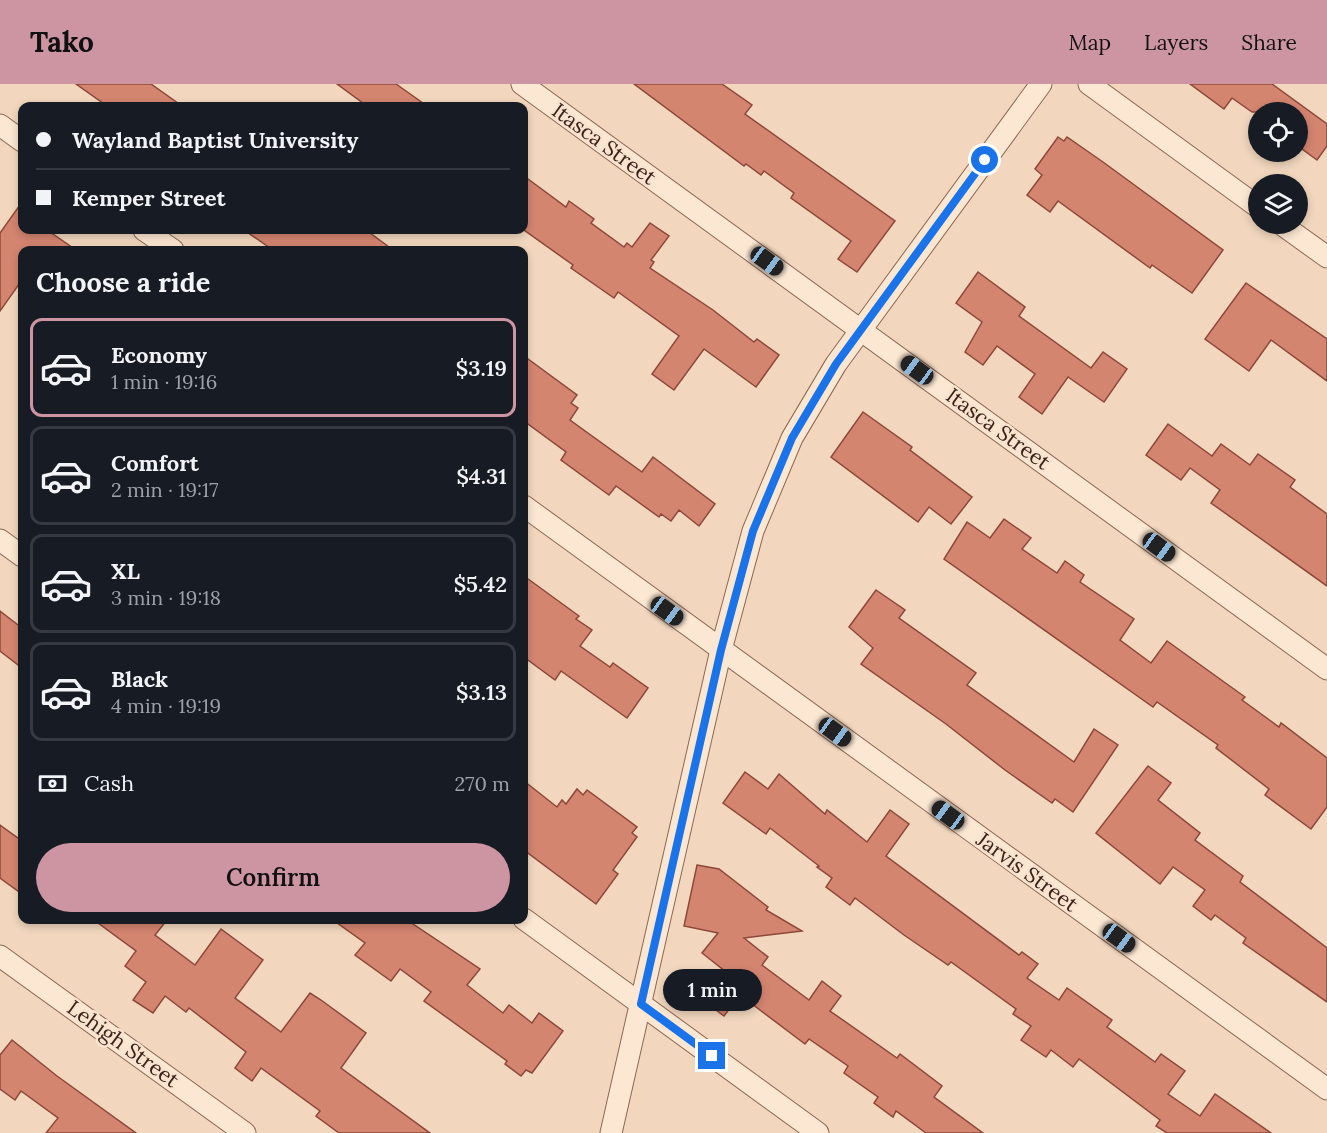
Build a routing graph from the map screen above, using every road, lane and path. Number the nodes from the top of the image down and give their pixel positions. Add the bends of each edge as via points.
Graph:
1 (522, 84) edge
2 (1041, 84) edge
3 (1089, 84) edge
4 (0, 124) edge
5 (18, 138) edge
6 (1248, 200) edge
7 (150, 234) edge
8 (1295, 234) edge
9 (167, 246) edge
10 (1327, 257) edge
11 (861, 330) junction
12 (528, 509) edge
13 (0, 540) edge
14 (18, 553) edge
15 (721, 650) junction
16 (1327, 669) edge
17 (528, 922) edge
18 (0, 956) edge
19 (641, 1004) junction
20 (1327, 1089) edge
21 (245, 1133) edge
22 (611, 1133) edge
23 (818, 1133) edge

1 - 11 street, Itasca Street
2 - 11 street
3 - 6 street
4 - 5 street
7 - 9 street
8 - 10 street
11 - 15 street via 792,438 753,531
11 - 16 street, Itasca Street
12 - 15 street, Jarvis Street
13 - 14 street
15 - 19 street
15 - 20 street, Jarvis Street
17 - 19 street
18 - 21 street, Lehigh Street
19 - 22 street
19 - 23 street

